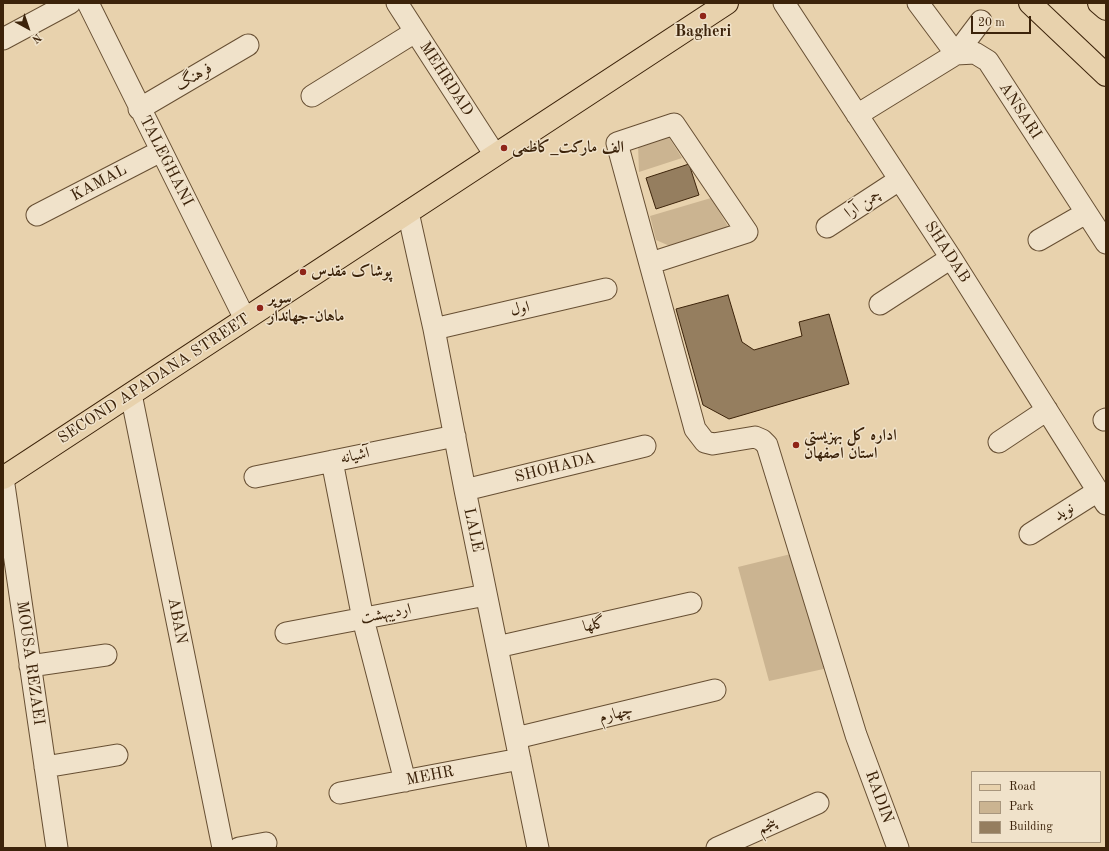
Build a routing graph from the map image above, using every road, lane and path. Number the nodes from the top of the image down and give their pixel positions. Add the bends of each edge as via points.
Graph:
1 (70, 3) edge
2 (88, 3) edge
3 (397, 3) edge
4 (727, 3) edge
5 (784, 3) edge
6 (918, 3) edge
7 (1030, 3) edge
8 (1099, 3) edge
9 (1106, 9) edge
10 (981, 22) dead end
11 (415, 32) junction
12 (3, 39) edge
13 (248, 46) dead end
14 (956, 54) junction
15 (1106, 76) edge
16 (312, 96) dead end
17 (139, 108) junction
18 (857, 115) junction
19 (160, 151) junction
20 (495, 155) junction
21 (899, 180) junction
22 (408, 212) junction
23 (1086, 213) junction
24 (37, 215) dead end
25 (827, 227) dead end
26 (1039, 240) dead end
27 (1106, 243) edge
28 (951, 258) junction
29 (651, 263) junction
30 (606, 289) dead end
31 (880, 304) dead end
32 (245, 319) junction
33 (434, 329) junction
34 (131, 394) junction
35 (1047, 410) junction
36 (455, 436) junction
37 (999, 442) dead end
38 (645, 446) dead end
39 (332, 461) junction
40 (255, 477) dead end
41 (3, 478) edge
42 (465, 490) junction
43 (1102, 497) edge
44 (1030, 534) dead end
45 (486, 595) junction
46 (691, 603) dead end
47 (363, 619) junction
48 (286, 634) dead end
49 (497, 647) junction
50 (106, 655) dead end
51 (30, 666) junction
52 (716, 690) dead end
53 (516, 738) junction
54 (117, 755) dead end
55 (520, 759) junction
56 (45, 767) junction
57 (404, 781) junction
58 (340, 793) dead end
59 (818, 803) dead end
60 (266, 843) dead end
61 (57, 848) edge
62 (223, 848) edge
63 (239, 848) edge
64 (538, 848) edge
65 (717, 848) edge
66 (898, 848) edge

1 - 12 street
2 - 17 street, TALEGHANI
3 - 11 street, MEHRDAD
4 - 20 main road, SECOND APADANA STREET
5 - 18 street, SHADAB
6 - 14 street
7 - 15 main road
8 - 9 main road
10 - 14 street
11 - 16 street
11 - 20 street, MEHRDAD
13 - 17 street, فرهنگ
14 - 18 street
14 - 23 street, ANSARI via 975,53 988,61
17 - 19 street, TALEGHANI
18 - 21 street, SHADAB
19 - 24 street, KAMAL
19 - 32 street, TALEGHANI
20 - 22 main road, SECOND APADANA STREET
21 - 25 street, چمن آرا
21 - 28 street, SHADAB
22 - 32 main road, SECOND APADANA STREET
22 - 33 street, LALE
23 - 26 street
23 - 27 street, ANSARI
28 - 31 street
28 - 35 street, SHADAB
29 - 29 street, RADIN via 617,143 674,124 747,232
29 - 66 street, RADIN via 695,429 705,442 713,444 755,437 767,445 860,746
30 - 33 street, اول
32 - 34 main road, SECOND APADANA STREET
33 - 36 street, LALE
34 - 41 main road, SECOND APADANA STREET
34 - 62 street, ABAN
35 - 37 street
35 - 43 street, SHADAB
36 - 39 street, آشیانه
36 - 42 street, LALE
38 - 42 street, SHOHADA
39 - 40 street, آشیانه
39 - 47 street
41 - 51 street, MOUSA REZAEI
42 - 45 street, LALE
43 - 44 street, نوید
45 - 47 street, اردیبهشت
45 - 49 street, LALE
46 - 49 street, گلها
47 - 48 street, اردیبهشت
47 - 57 street
49 - 53 street, LALE
50 - 51 street
51 - 56 street, MOUSA REZAEI
52 - 53 street, چهارم
53 - 55 street, LALE
54 - 56 street
55 - 57 street, MEHR
55 - 64 street, LALE
56 - 61 street, MOUSA REZAEI
57 - 58 street, MEHR
59 - 65 street, پنجم
60 - 63 street

